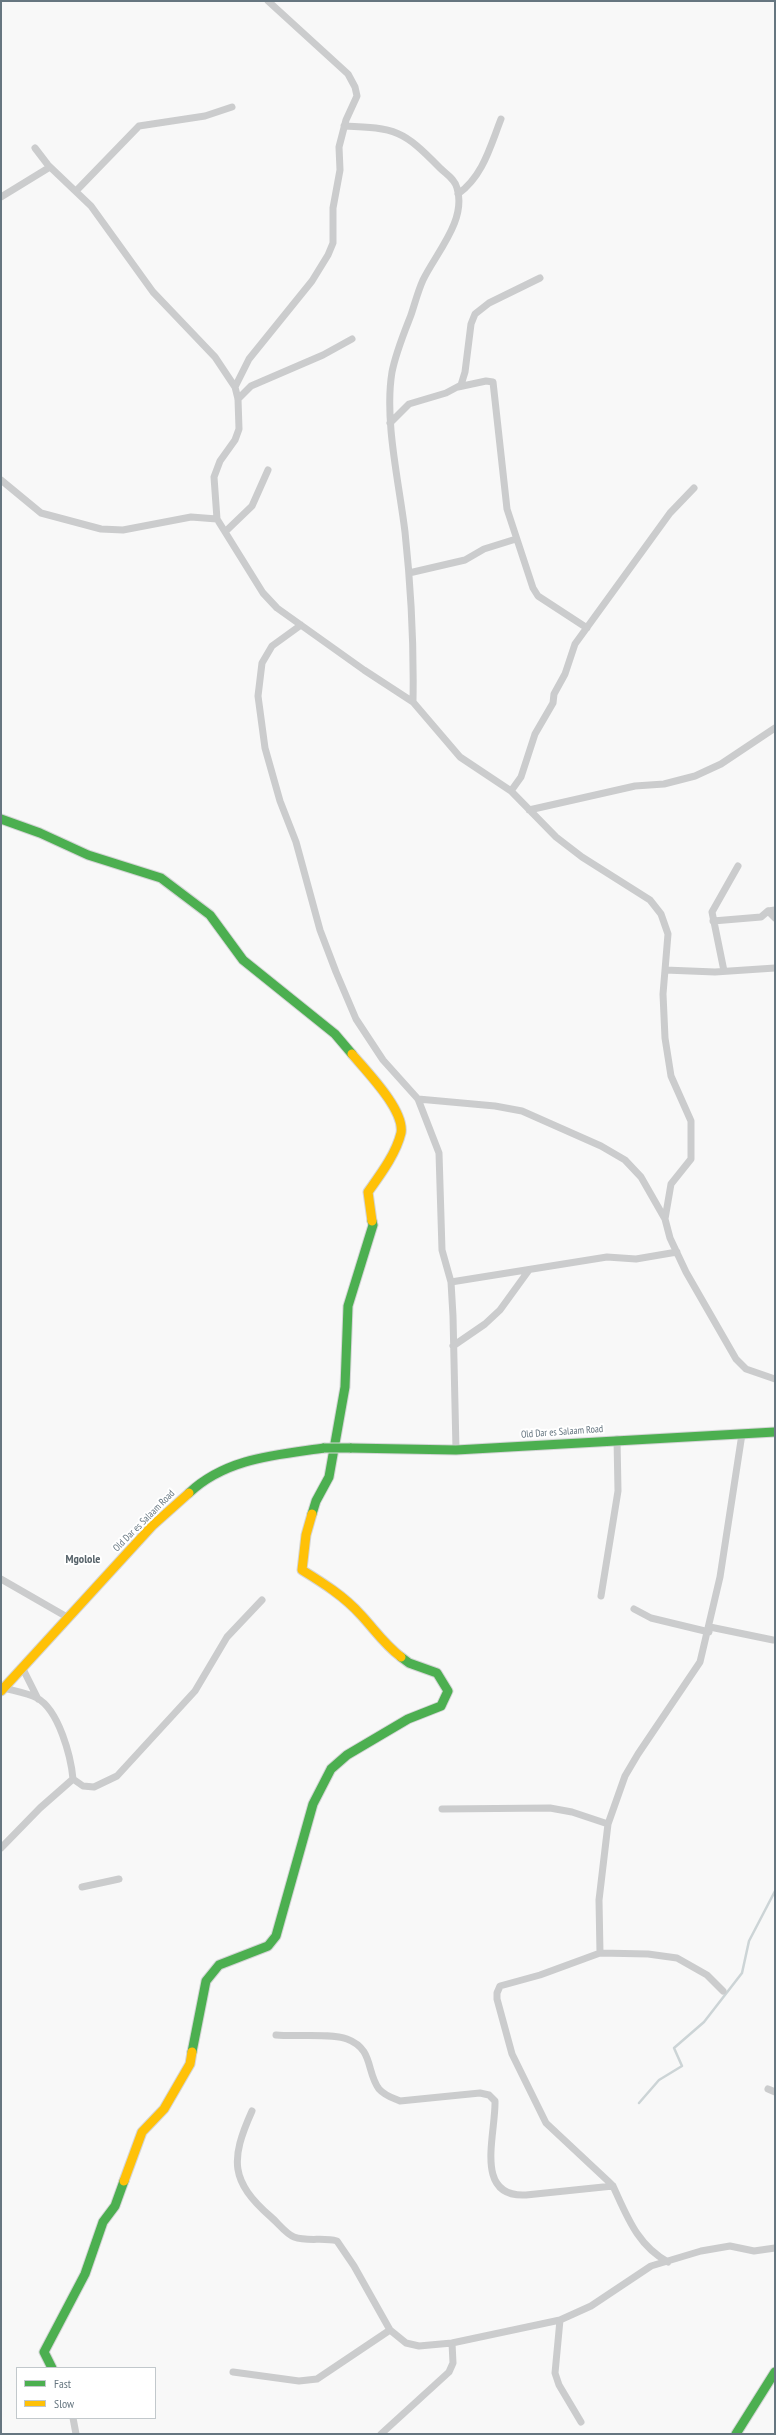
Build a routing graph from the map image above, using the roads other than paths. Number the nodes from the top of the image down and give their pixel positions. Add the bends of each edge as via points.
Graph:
1 (268, 1) edge
2 (232, 106) dead end
3 (501, 120) dead end
4 (344, 126) junction
5 (35, 148) dead end
6 (50, 167) junction
7 (76, 191) junction
8 (458, 194) junction
9 (1, 197) edge
10 (540, 278) dead end
11 (352, 339) dead end
12 (235, 387) junction
13 (458, 387) junction
14 (238, 399) junction
15 (390, 423) junction
16 (268, 470) dead end
17 (1, 480) edge
18 (694, 488) dead end
19 (218, 519) junction
20 (226, 531) junction
21 (516, 539) junction
22 (409, 573) junction
23 (301, 625) junction
24 (587, 628) junction
25 (413, 702) junction
26 (775, 728) edge
27 (511, 791) junction
28 (529, 810) junction
29 (1, 819) edge
30 (738, 866) dead end
31 (772, 911) edge
32 (775, 918) edge
33 (713, 921) junction
34 (775, 968) edge
35 (666, 970) junction
36 (724, 971) junction
37 (418, 1099) junction
38 (665, 1219) junction
39 (677, 1252) junction
40 (529, 1270) junction
41 (451, 1282) junction
42 (453, 1346) junction
43 (775, 1379) edge
44 (775, 1432) edge
45 (742, 1434) junction
46 (617, 1439) junction
47 (456, 1450) junction
48 (1, 1578) edge
49 (600, 1596) dead end
50 (262, 1600) dead end
51 (634, 1609) dead end
52 (67, 1617) junction
53 (709, 1630) junction
54 (773, 1640) dead end
55 (22, 1667) junction
56 (3, 1689) edge
57 (38, 1699) junction
58 (72, 1780) junction
59 (442, 1809) dead end
60 (608, 1824) junction
61 (1, 1848) edge
62 (119, 1879) dead end
63 (82, 1887) dead end
64 (600, 1953) junction
65 (723, 1991) dead end
66 (276, 2035) dead end
67 (768, 2089) dead end
68 (775, 2092) edge
69 (252, 2111) dead end
70 (613, 2186) junction
71 (775, 2248) edge
72 (668, 2262) junction
73 (560, 2320) junction
74 (390, 2330) junction
75 (452, 2343) junction
76 (52, 2367) edge
77 (233, 2372) dead end
78 (775, 2372) edge
79 (73, 2419) edge
80 (581, 2422) dead end
81 (76, 2434) edge
82 (381, 2434) edge
83 (736, 2434) edge

1 - 4 street via 332,58 352,81 356,90 356,101
2 - 7 street via 199,117 139,126
3 - 8 street via 482,167 471,184
4 - 8 street via 383,128 399,132 452,179
4 - 12 street via 339,147 340,178 333,208 333,239 328,255 297,302 249,358
5 - 6 street
6 - 7 street
6 - 9 street
7 - 12 street via 91,206 153,292 215,357
8 - 15 street via 459,212 423,280 396,358 390,396
10 - 13 street via 489,303 475,314 471,324 464,378
11 - 14 street via 323,355 251,386
12 - 14 street
13 - 15 street via 409,404
13 - 21 street via 486,381 493,384 505,494
14 - 19 street via 237,436 220,461 214,477
15 - 22 street
16 - 20 street via 252,506
17 - 19 street via 41,514 100,529 123,530 185,518
18 - 24 street via 670,513
19 - 20 street
20 - 23 street via 267,598
21 - 22 street via 484,550 465,560
21 - 24 street via 536,592
22 - 25 street via 414,648
23 - 25 street
23 - 37 street via 272,646 262,663 258,686 258,712 267,757 296,842 320,930 356,1019 383,1060
24 - 27 street via 575,644 565,674 554,694 553,703 535,734 521,777
25 - 27 street via 460,757
26 - 28 street via 721,764 695,776 664,784 635,786
27 - 28 street
28 - 35 street via 556,837 582,857 650,900 657,908 668,934
29 - 76 street via 88,855 161,878 210,915 243,960 335,1034 393,1103 401,1132 386,1166 368,1192 373,1224 348,1306 342,1402 329,1477 316,1501 306,1534 302,1570 331,1588 354,1609 383,1643 409,1663 437,1673 448,1691 441,1706 408,1719 347,1755 331,1769 314,1804 276,1936 268,1946 219,1965 206,1981 190,2064 164,2109 142,2132 115,2206 103,2222 96,2238 85,2274 44,2352
30 - 33 street via 717,901 712,912
31 - 32 street
31 - 33 street via 761,917
33 - 36 street
34 - 36 street
35 - 36 street
35 - 38 street via 663,994 665,1038 671,1076 691,1121 691,1160 671,1184
37 - 38 street via 522,1111 601,1146 625,1160 642,1177
37 - 41 street via 439,1153 442,1250
38 - 39 street
39 - 40 street via 636,1259 607,1257
39 - 43 street via 736,1359 746,1369 760,1376
40 - 41 street
40 - 42 street via 490,1319
41 - 42 street
42 - 47 street
44 - 45 street, Old Dar es Salaam Road
45 - 46 street, Old Dar es Salaam Road
45 - 53 street via 738,1470
46 - 47 street, Old Dar es Salaam Road
46 - 49 street via 618,1491
47 - 52 street, Old Dar es Salaam Road, bridge via 324,1448 256,1458 232,1465 203,1482 152,1526
48 - 52 street
50 - 58 street via 227,1637 195,1691 117,1776 94,1787 83,1786
51 - 53 street via 651,1618
52 - 55 street, Old Dar es Salaam Road
53 - 54 street
53 - 60 street via 700,1662 693,1675 656,1725 625,1776
55 - 56 street, Old Dar es Salaam Road
55 - 57 street
56 - 57 street
57 - 58 street via 56,1721 69,1750
58 - 61 street
59 - 60 street via 550,1808
60 - 64 street via 599,1900
62 - 63 street
64 - 65 street via 648,1954 677,1958 707,1975
64 - 70 street via 540,1975 500,1986 497,1999 512,2054 546,2123
66 - 70 street via 329,2036 346,2038 354,2042 370,2060 379,2088 388,2097 400,2101 480,2093 489,2095 495,2101 490,2173 496,2184 506,2193 520,2195
67 - 68 street
69 - 74 street via 239,2151 237,2167 244,2190 292,2236 337,2241
70 - 72 street via 632,2228 644,2244
71 - 72 street via 754,2251 719,2246
72 - 73 street via 651,2266 591,2306
73 - 75 street
73 - 80 street via 554,2372
74 - 75 street via 406,2343 419,2346
74 - 77 street via 316,2379 299,2381
75 - 82 street via 453,2363 449,2372
78 - 83 street
79 - 81 street

